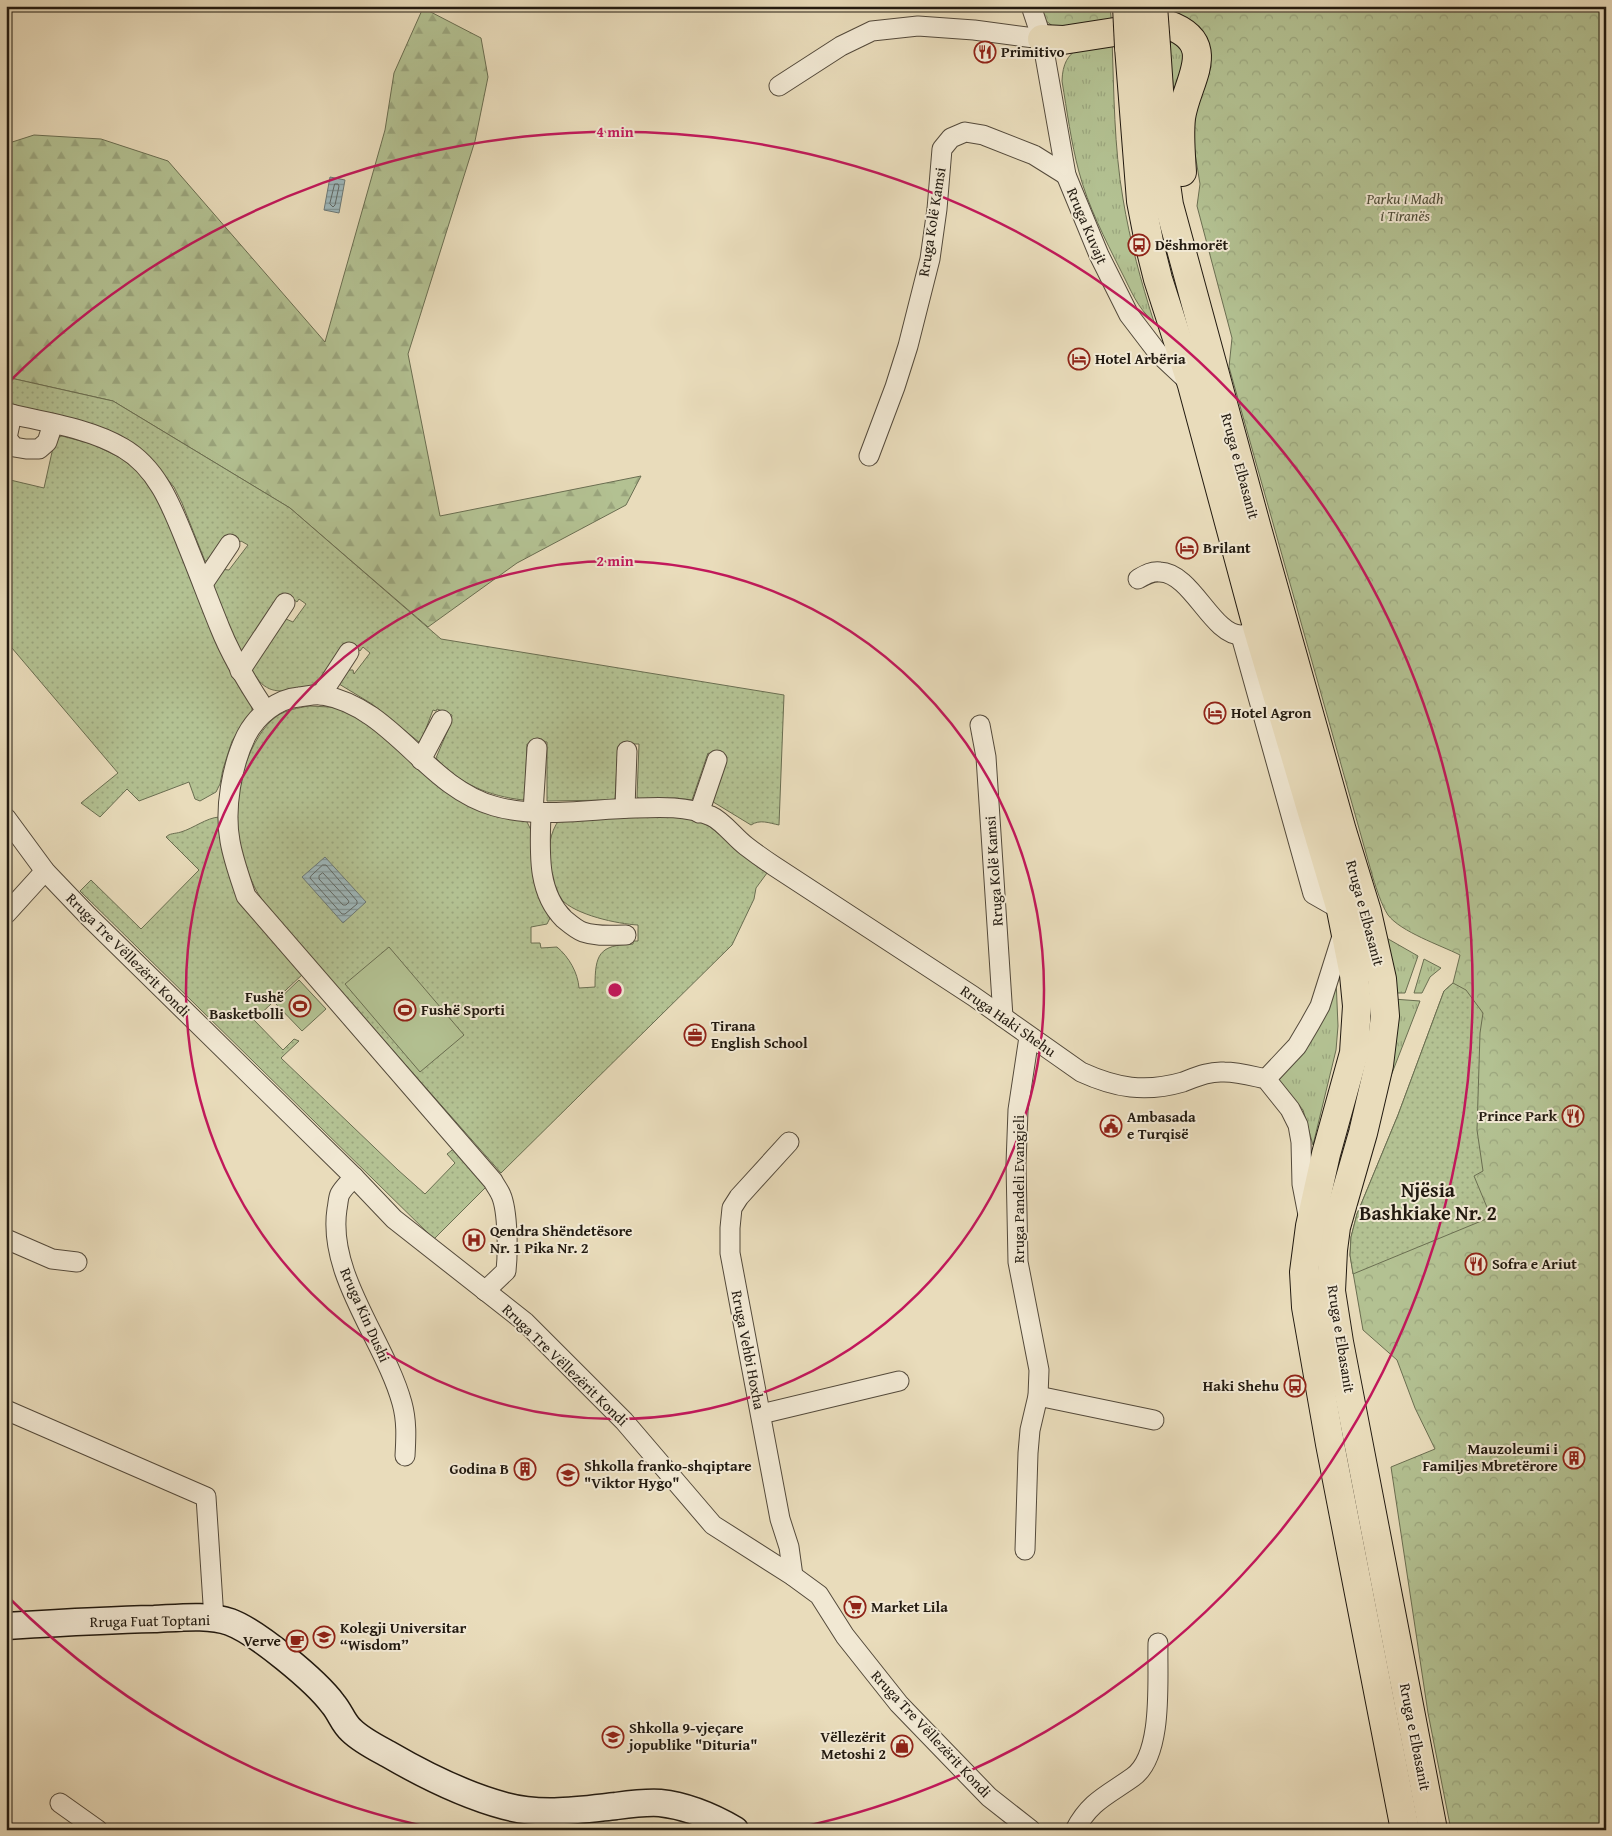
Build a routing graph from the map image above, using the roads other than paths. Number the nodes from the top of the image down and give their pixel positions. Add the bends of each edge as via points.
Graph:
1 (1031, 6) edge
2 (1127, 6) edge
3 (1152, 6) edge
4 (1042, 40) junction
5 (1142, 47) junction
6 (779, 86) dead end
7 (1066, 175) junction
8 (1186, 269) junction
9 (1192, 385) junction
10 (9, 414) edge
11 (53, 424) junction
12 (869, 456) dead end
13 (230, 544) dead end
14 (1138, 579) dead end
15 (203, 584) junction
16 (285, 603) dead end
17 (1250, 633) junction
18 (349, 652) dead end
19 (240, 671) junction
20 (321, 695) junction
21 (266, 711) junction
22 (442, 720) dead end
23 (980, 725) dead end
24 (537, 748) dead end
25 (627, 751) dead end
26 (421, 760) junction
27 (717, 760) dead end
28 (625, 808) junction
29 (537, 813) junction
30 (699, 813) junction
31 (6, 818) edge
32 (45, 871) junction
33 (6, 914) edge
34 (1343, 919) junction
35 (626, 935) dead end
36 (1003, 1017) junction
37 (1030, 1037) junction
38 (1266, 1079) junction
39 (789, 1142) dead end
40 (354, 1177) junction
41 (1310, 1226) junction
42 (6, 1239) edge
43 (77, 1262) dead end
44 (485, 1291) junction
45 (899, 1380) dead end
46 (1038, 1396) junction
47 (6, 1410) edge
48 (761, 1414) junction
49 (1154, 1420) dead end
50 (405, 1456) dead end
51 (1025, 1550) dead end
52 (793, 1576) junction
53 (214, 1619) junction
54 (6, 1626) edge
55 (1158, 1643) dead end
56 (60, 1802) dead end
57 (98, 1830) edge
58 (735, 1830) edge
59 (1031, 1830) edge
60 (1075, 1830) edge
61 (1405, 1830) edge
62 (1433, 1830) edge

1 - 4 street, Rruga Kuvajt
2 - 5 main road, Rruga e Elbasanit, bridge
3 - 5 main road, Rruga e Elbasanit, bridge
4 - 6 street via 918,26 872,31
4 - 7 street, Rruga Kuvajt
4 - 8 main road via 1063,40 1166,24 1177,28 1194,43 1198,65 1181,118
5 - 8 main road, Rruga e Elbasanit via 1169,205
5 - 9 main road, Rruga e Elbasanit via 1141,201 1158,279
7 - 9 street, Rruga Kuvajt via 1099,255 1129,315 1158,353
7 - 12 street, Rruga Kolë Kamsi via 1034,155 983,135 965,132 951,138 942,149 930,259 908,346
8 - 62 main road, Rruga e Elbasanit via 1367,912 1382,979 1385,1016 1379,1065 1336,1227 1331,1291
9 - 17 main road, Rruga e Elbasanit
10 - 11 street
10 - 11 street via 7,438 14,447 39,449 47,442
11 - 15 street via 106,440 124,448 142,462 158,480 171,504
13 - 15 street
14 - 17 street via 1161,571 1173,576 1197,597 1217,623 1228,631
15 - 19 street
16 - 19 street
17 - 34 main road, Rruga e Elbasanit via 1309,797
18 - 20 street
19 - 21 street
20 - 21 street, Rruga Haki Shehu via 286,698
20 - 26 street, Rruga Haki Shehu via 351,703
21 - 44 street, Rruga Haki Shehu via 248,733 238,754 232,780 228,820 230,841 246,896 493,1181 502,1196 505,1214 506,1271
22 - 26 street
23 - 36 street, Rruga Kolë Kamsi via 986,757
24 - 29 street
25 - 28 street
26 - 29 street, Rruga Haki Shehu via 451,785 481,802
27 - 30 street
28 - 29 street, Rruga Haki Shehu
28 - 30 street, Rruga Haki Shehu via 664,806
29 - 35 street via 547,896 557,912 582,932
30 - 36 street, Rruga Haki Shehu via 713,817 745,846
31 - 32 street, Rruga Tre Vëllezërit Kondi
32 - 33 street
32 - 40 street, Rruga Tre Vëllezërit Kondi
34 - 38 street via 1320,1006 1297,1046
34 - 41 main road, Rruga e Elbasanit via 1357,1006 1354,1053
36 - 37 street, Rruga Haki Shehu
37 - 38 street, Rruga Haki Shehu via 1081,1072 1120,1087 1150,1088 1223,1072
37 - 46 street, Rruga Pandeli Evangjeli via 1018,1110 1016,1212 1018,1262 1039,1370
38 - 41 street via 1290,1109 1298,1125 1302,1184
39 - 48 street, Rruga Vehbi Hoxha via 732,1208 730,1253
40 - 44 street, Rruga Tre Vëllezërit Kondi via 394,1219
40 - 50 street, Rruga Kin Dushi via 340,1194 336,1221 338,1248 358,1305 402,1402 407,1426
41 - 61 main road, Rruga e Elbasanit via 1304,1272 1306,1307
42 - 43 street via 52,1259
44 - 52 street, Rruga Tre Vëllezërit Kondi via 524,1322 624,1421 713,1526
45 - 48 street
46 - 49 street
46 - 51 street, Rruga Pandeli Evangjeli via 1028,1453
47 - 53 street via 206,1497
48 - 52 street, Rruga Vehbi Hoxha
52 - 59 street, Rruga Tre Vëllezërit Kondi via 819,1595 850,1643 912,1718 989,1796
53 - 54 street, Rruga Fuat Toptani via 183,1617
53 - 58 street, Rruga Fuat Toptani via 238,1626 277,1652 328,1697 348,1728 374,1747 408,1766 487,1800 522,1810 554,1812 659,1803 710,1816
55 - 60 street via 1155,1734 1146,1765 1096,1803 1081,1818
56 - 57 street

